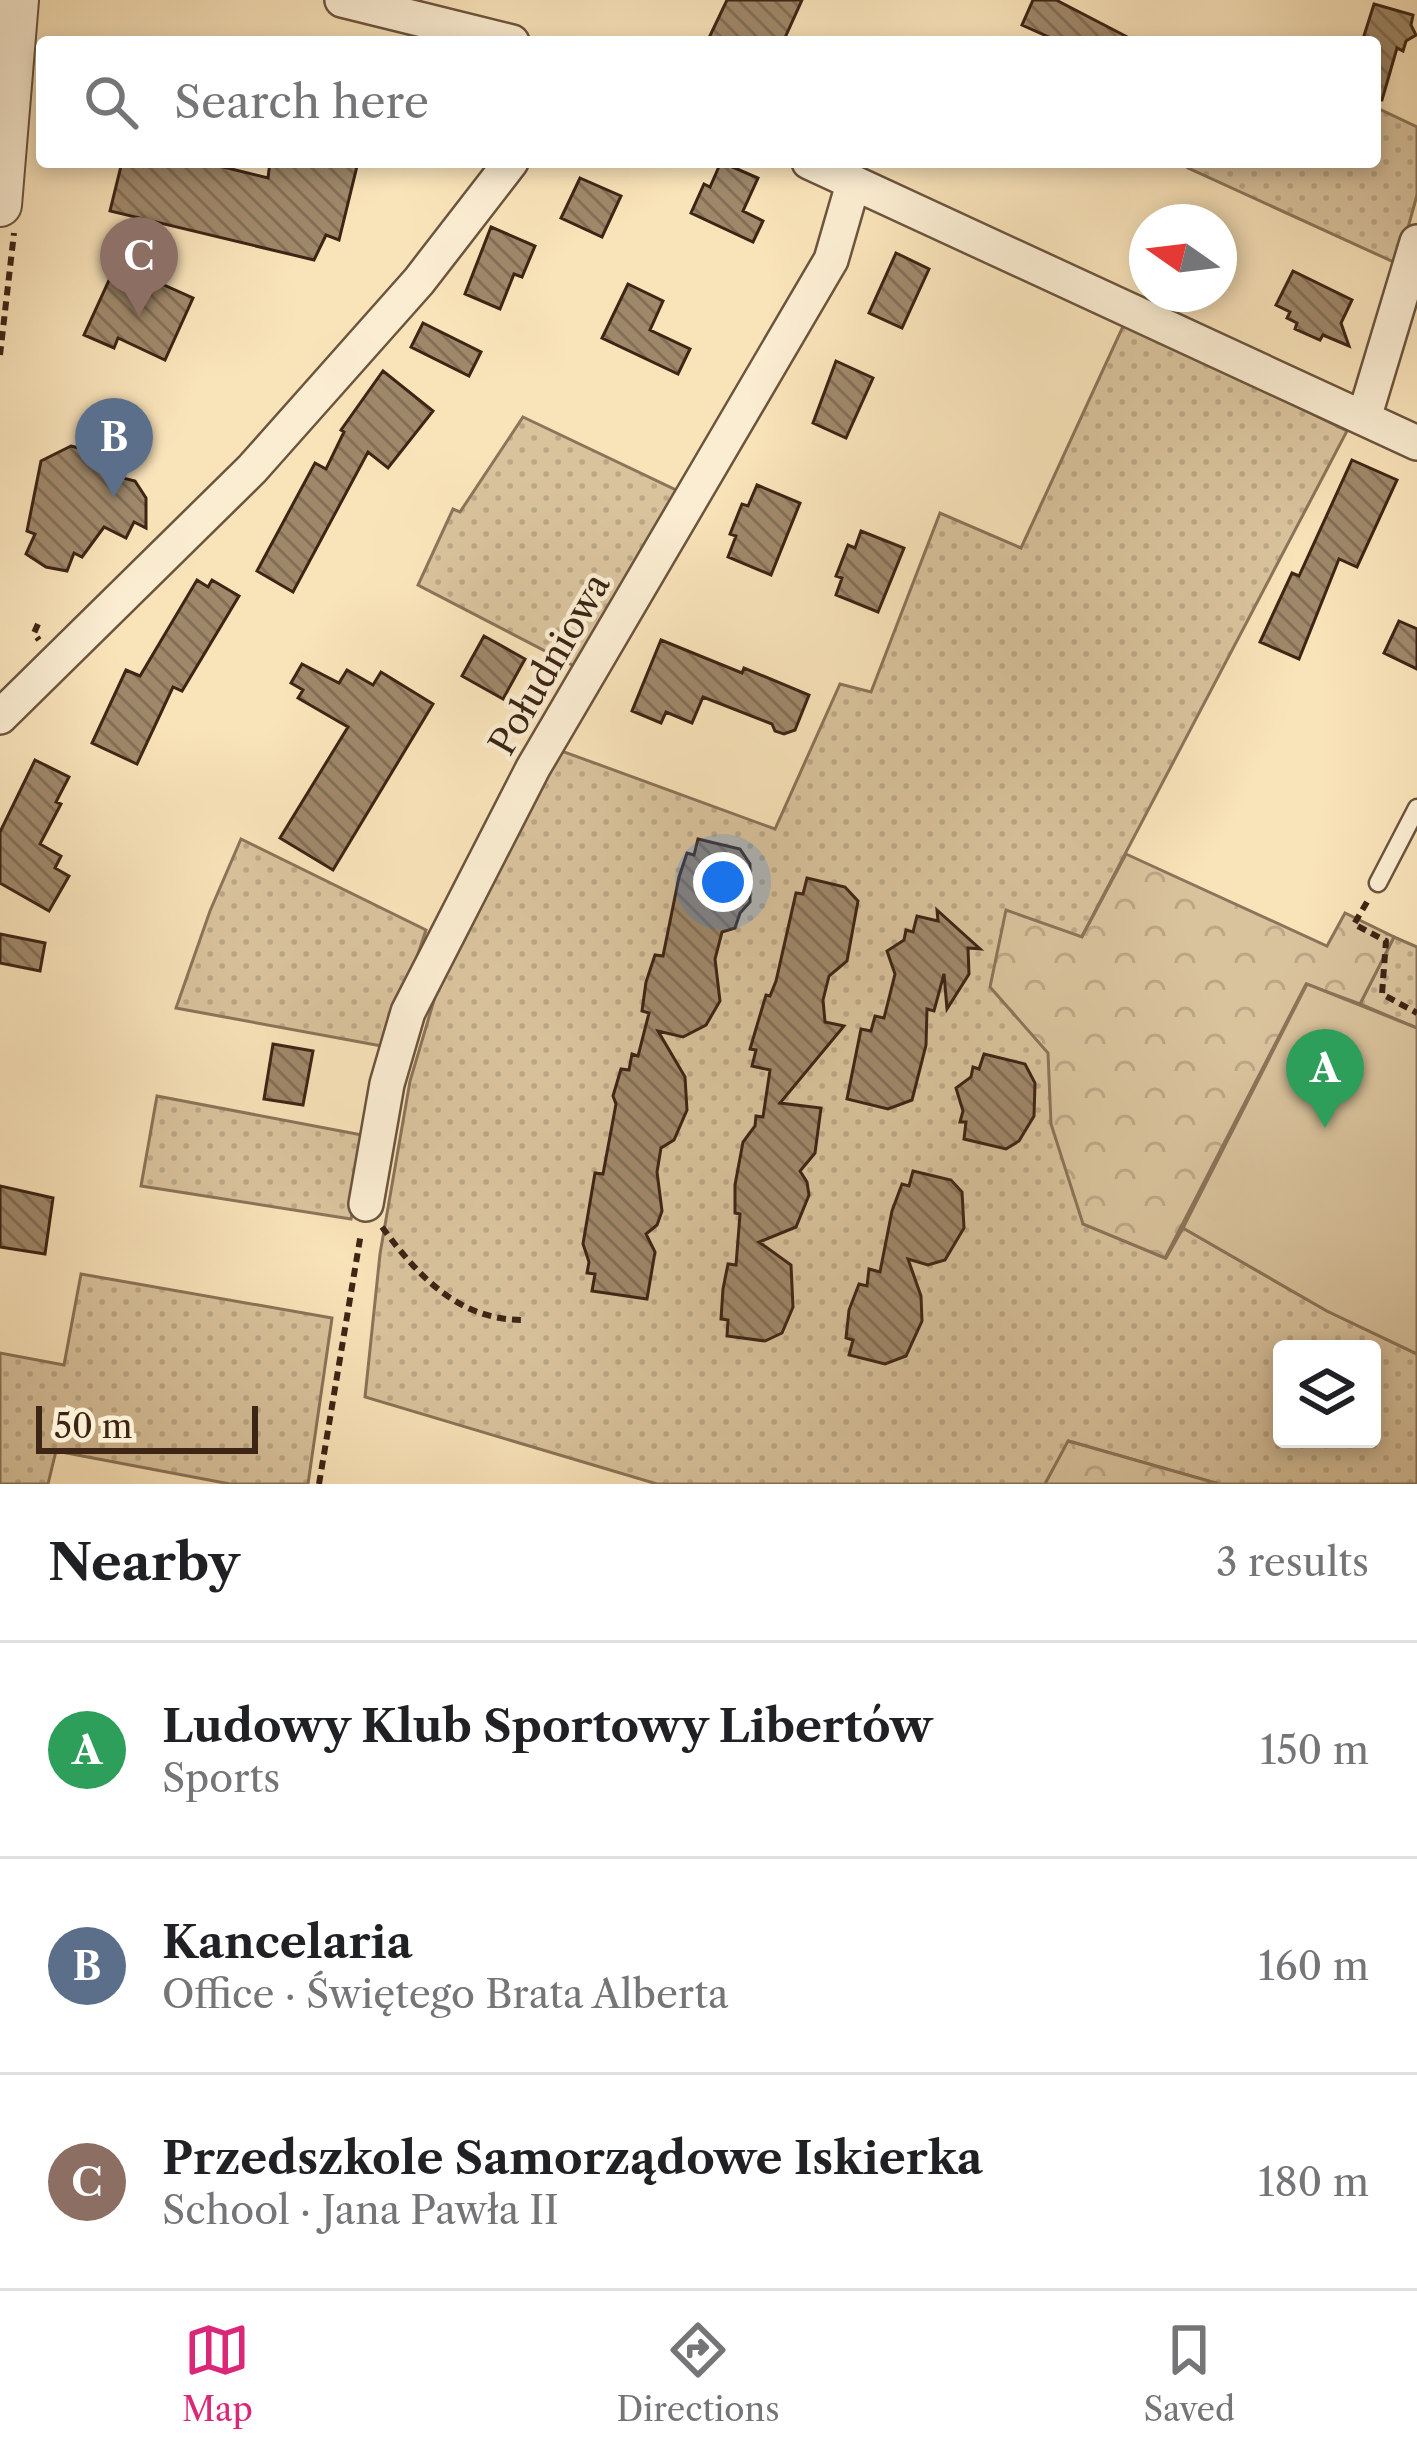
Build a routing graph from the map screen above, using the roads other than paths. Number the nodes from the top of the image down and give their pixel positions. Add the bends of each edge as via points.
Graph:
1 (17, 0) edge
2 (342, 0) edge
3 (488, 36) edge
4 (506, 168) edge
5 (821, 168) edge
6 (853, 184) junction
7 (0, 205) edge
8 (1417, 242) edge
9 (1364, 418) junction
10 (1417, 442) edge
11 (0, 717) edge
12 (1417, 808) edge
13 (1378, 883) road end
14 (366, 1204) road end

1 - 7 street
2 - 3 street
4 - 11 street via 419,280
5 - 6 street
6 - 9 street
6 - 14 street, Południowa via 831,260 533,768 408,1012
8 - 9 street
9 - 10 street
12 - 13 lane

